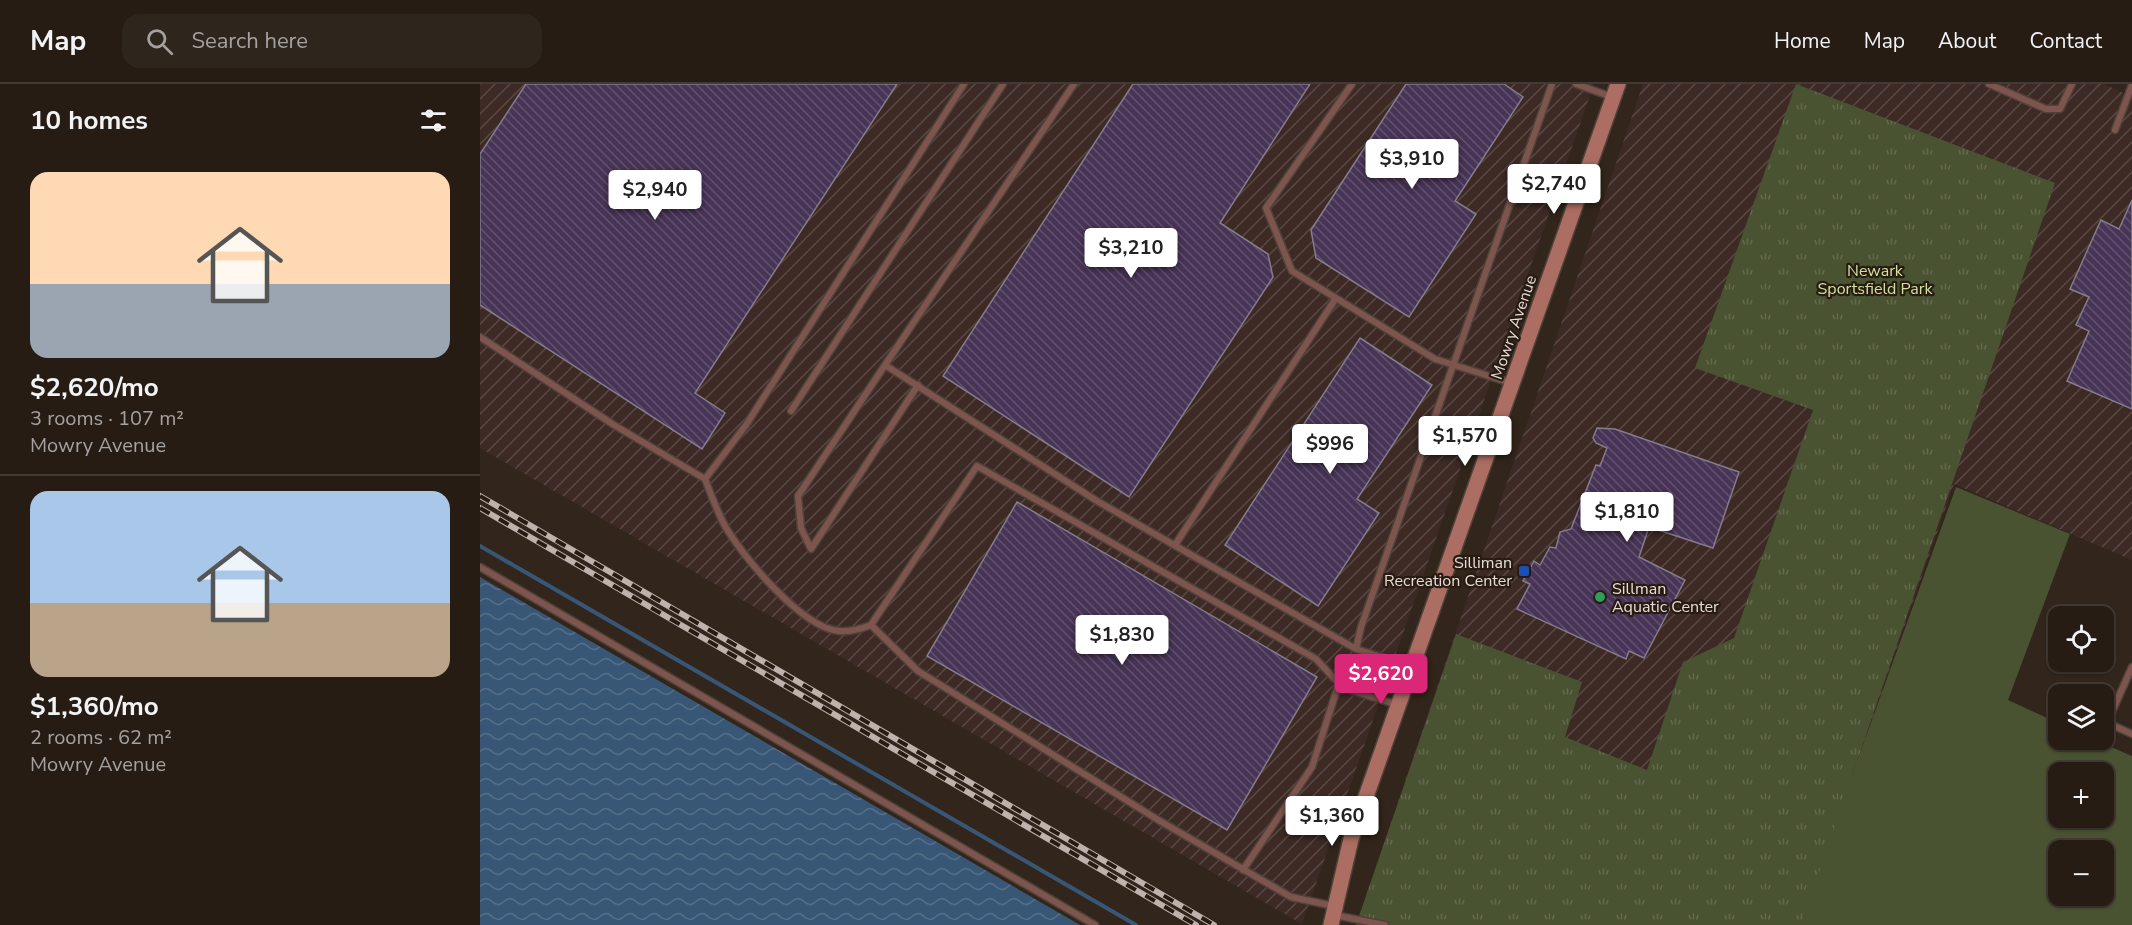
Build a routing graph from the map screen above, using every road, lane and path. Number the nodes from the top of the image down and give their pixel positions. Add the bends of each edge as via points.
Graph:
1 (964, 84) edge
2 (1003, 84) edge
3 (1074, 84) edge
4 (1353, 84) edge
5 (1552, 84) edge
6 (1576, 84) edge
7 (1989, 84) edge
8 (2072, 84) edge
9 (2132, 85) edge
10 (1616, 91) edge
11 (2115, 130) dead end
12 (1336, 298) junction
13 (480, 337) edge
14 (885, 365) junction
15 (1454, 366) junction
16 (1512, 383) junction
17 (918, 385) junction
18 (791, 411) dead end
19 (705, 479) junction
20 (1175, 545) junction
21 (480, 567) edge
22 (871, 625) junction
23 (1356, 649) junction
24 (1412, 667) junction
25 (2132, 667) edge
26 (1339, 683) junction
27 (2114, 704) edge
28 (1398, 705) junction
29 (2114, 726) edge
30 (2132, 734) edge
31 (1243, 870) junction
32 (1333, 915) edge
33 (1370, 924) edge
34 (1095, 925) edge
35 (1385, 925) edge

1 - 19 lane via 746,425
2 - 18 lane
3 - 14 lane
4 - 12 lane via 1266,207 1292,271
5 - 15 lane
6 - 10 lane
7 - 8 lane via 2046,109 2060,109
9 - 11 lane
10 - 16 main road, Mowry Avenue
12 - 15 lane via 1435,359
12 - 20 lane
13 - 19 lane
14 - 17 lane
14 - 17 lane via 798,496 801,528 811,549
15 - 16 lane
15 - 23 lane
16 - 24 main road, Mowry Avenue
17 - 20 lane via 1097,501
19 - 22 lane via 725,526 783,597 816,622 837,632
20 - 23 lane
21 - 34 lane
22 - 26 lane via 976,466 1316,659
22 - 31 lane via 918,671
23 - 24 lane
24 - 28 main road, Mowry Avenue
25 - 27 lane
26 - 28 lane
26 - 31 lane via 1311,766
28 - 32 main road, Mowry Avenue via 1351,839
29 - 30 lane
31 - 32 lane
32 - 33 lane
33 - 35 lane

